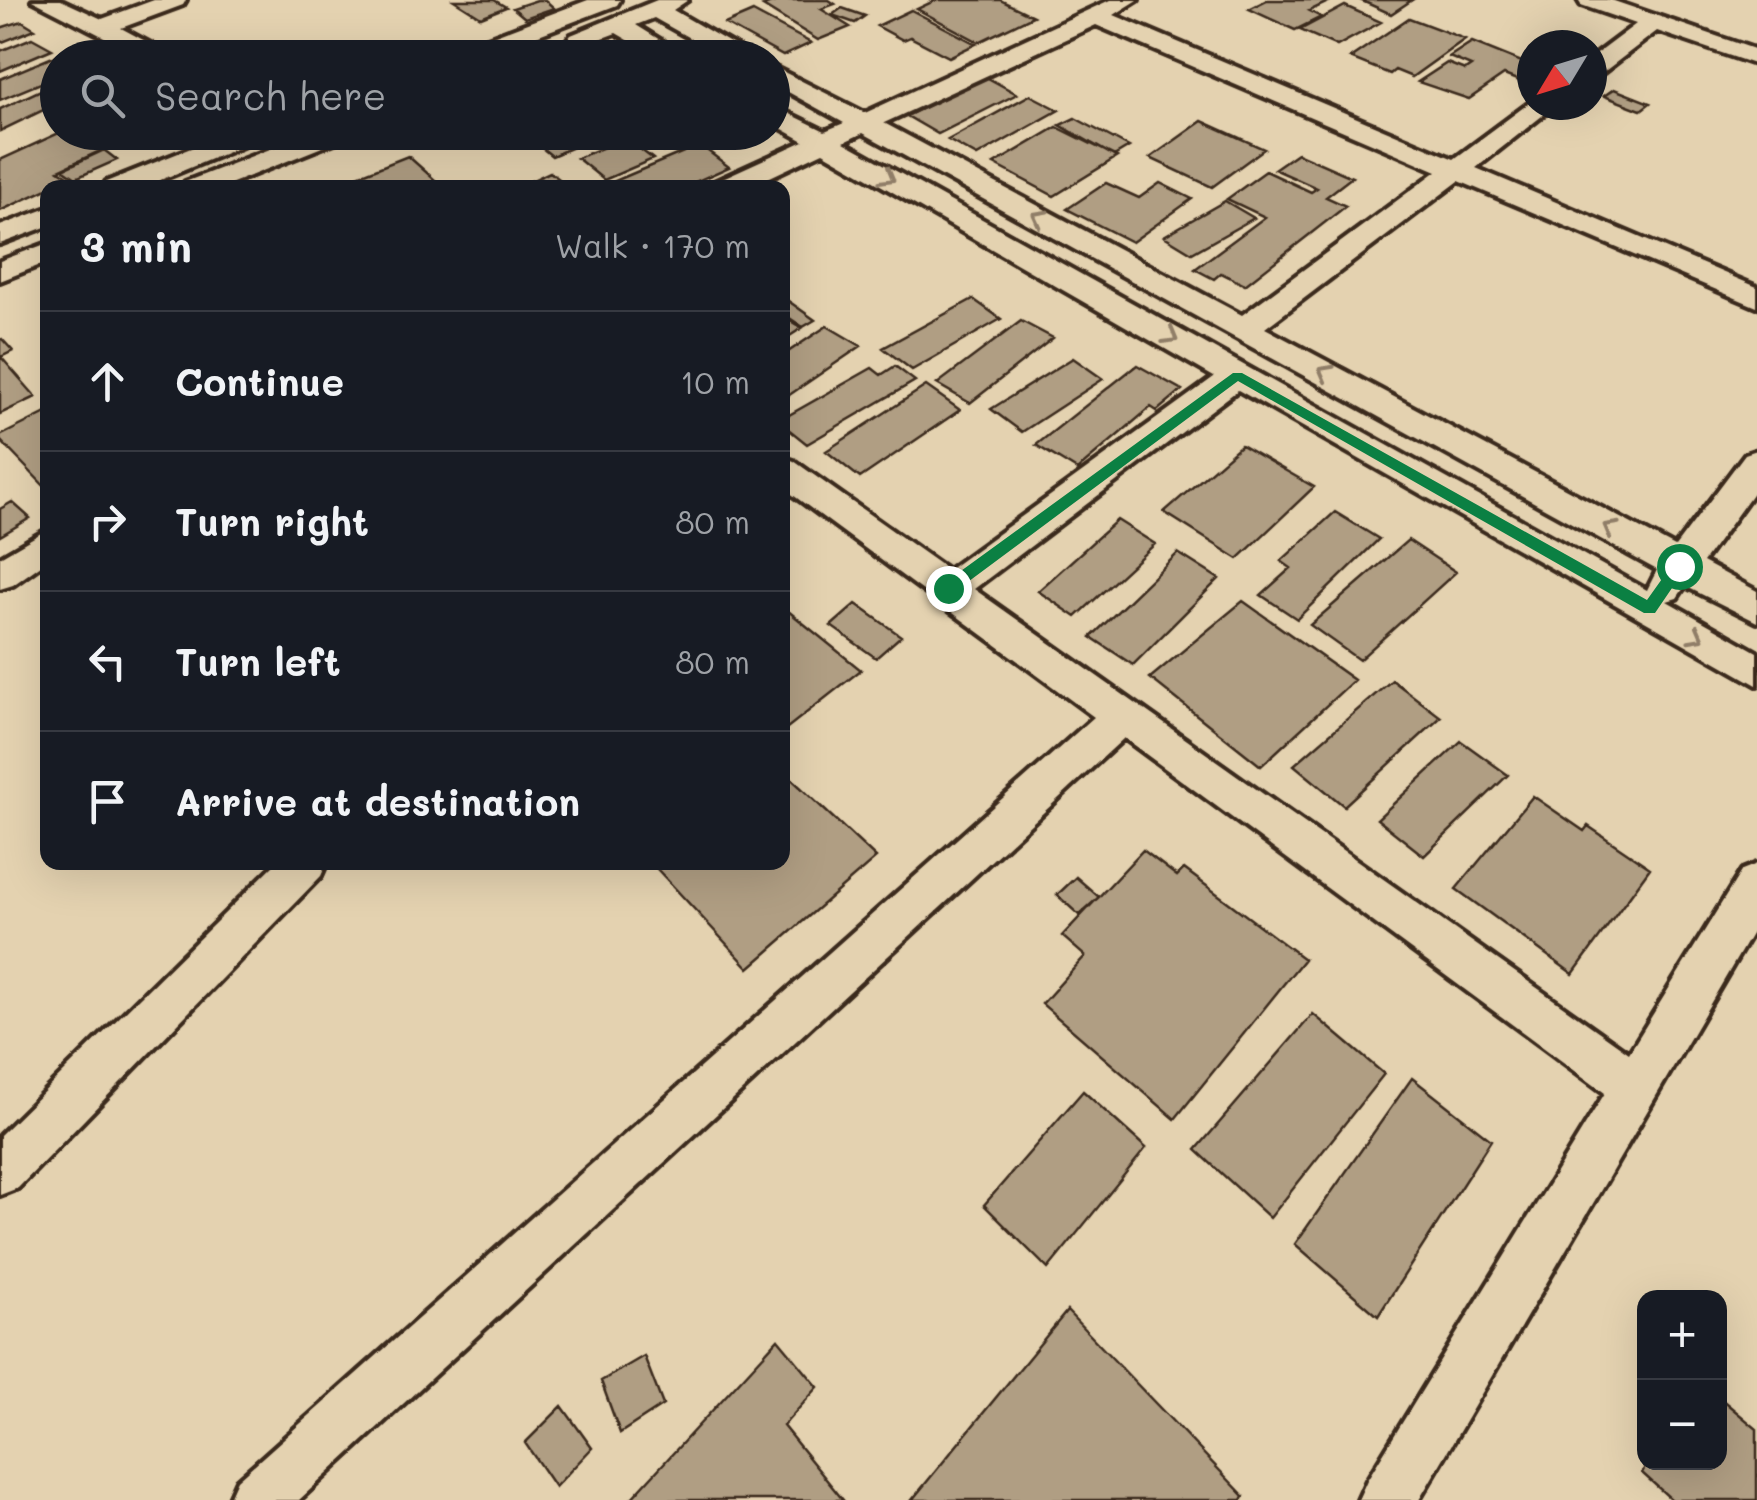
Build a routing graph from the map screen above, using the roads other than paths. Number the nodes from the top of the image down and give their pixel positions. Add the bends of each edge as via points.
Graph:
1 (43, 0) edge
2 (174, 0) edge
3 (609, 0) edge
4 (1127, 0) edge
5 (1589, 0) edge
6 (666, 4) edge
7 (1096, 16) junction
8 (1654, 22) junction
9 (620, 25) junction
10 (103, 27) junction
11 (590, 36) junction
12 (129, 40) edge
13 (501, 40) edge
14 (527, 40) edge
15 (579, 40) edge
16 (646, 40) edge
17 (718, 40) edge
18 (1607, 57) edge
19 (1757, 58) edge
20 (790, 83) edge
21 (1523, 120) edge
22 (790, 122) edge
23 (867, 124) junction
24 (825, 142) junction
25 (210, 150) edge
26 (292, 150) edge
27 (1456, 170) junction
28 (136, 180) edge
29 (215, 180) edge
30 (742, 180) edge
31 (40, 219) edge
32 (0, 236) edge
33 (40, 255) edge
34 (0, 272) edge
35 (1757, 298) edge
36 (1245, 328) junction
37 (1238, 376) junction
38 (1757, 462) edge
39 (790, 483) edge
40 (40, 548) edge
41 (1679, 566) junction
42 (0, 575) edge
43 (948, 588) junction
44 (1649, 608) junction
45 (1757, 608) edge
46 (1757, 670) edge
47 (1123, 715) junction
48 (298, 870) edge
49 (1757, 884) edge
50 (1636, 1086) junction
51 (0, 1170) edge
52 (257, 1500) edge
53 (1387, 1500) edge

1 - 10 street
2 - 10 street
3 - 13 street
4 - 7 street
5 - 8 street
6 - 9 street
6 - 17 street
7 - 23 street
7 - 27 street
8 - 18 street
8 - 19 street
9 - 11 street
9 - 16 street
10 - 12 street
11 - 14 street
11 - 15 street
20 - 23 street
21 - 27 street
22 - 24 street
23 - 24 street
36 -> 23 street
24 - 30 street
24 -> 37 street
25 - 28 street
26 - 29 street
27 - 35 street
27 - 36 street
31 - 32 street
33 - 34 street
41 -> 36 street
37 - 43 street
37 - 44 street
38 - 41 street
39 - 43 street
40 - 42 street
41 - 44 street
41 - 45 street
43 - 47 street
44 -> 46 street
47 - 50 street
47 - 52 street
48 - 51 street
49 - 50 street
50 - 53 street

